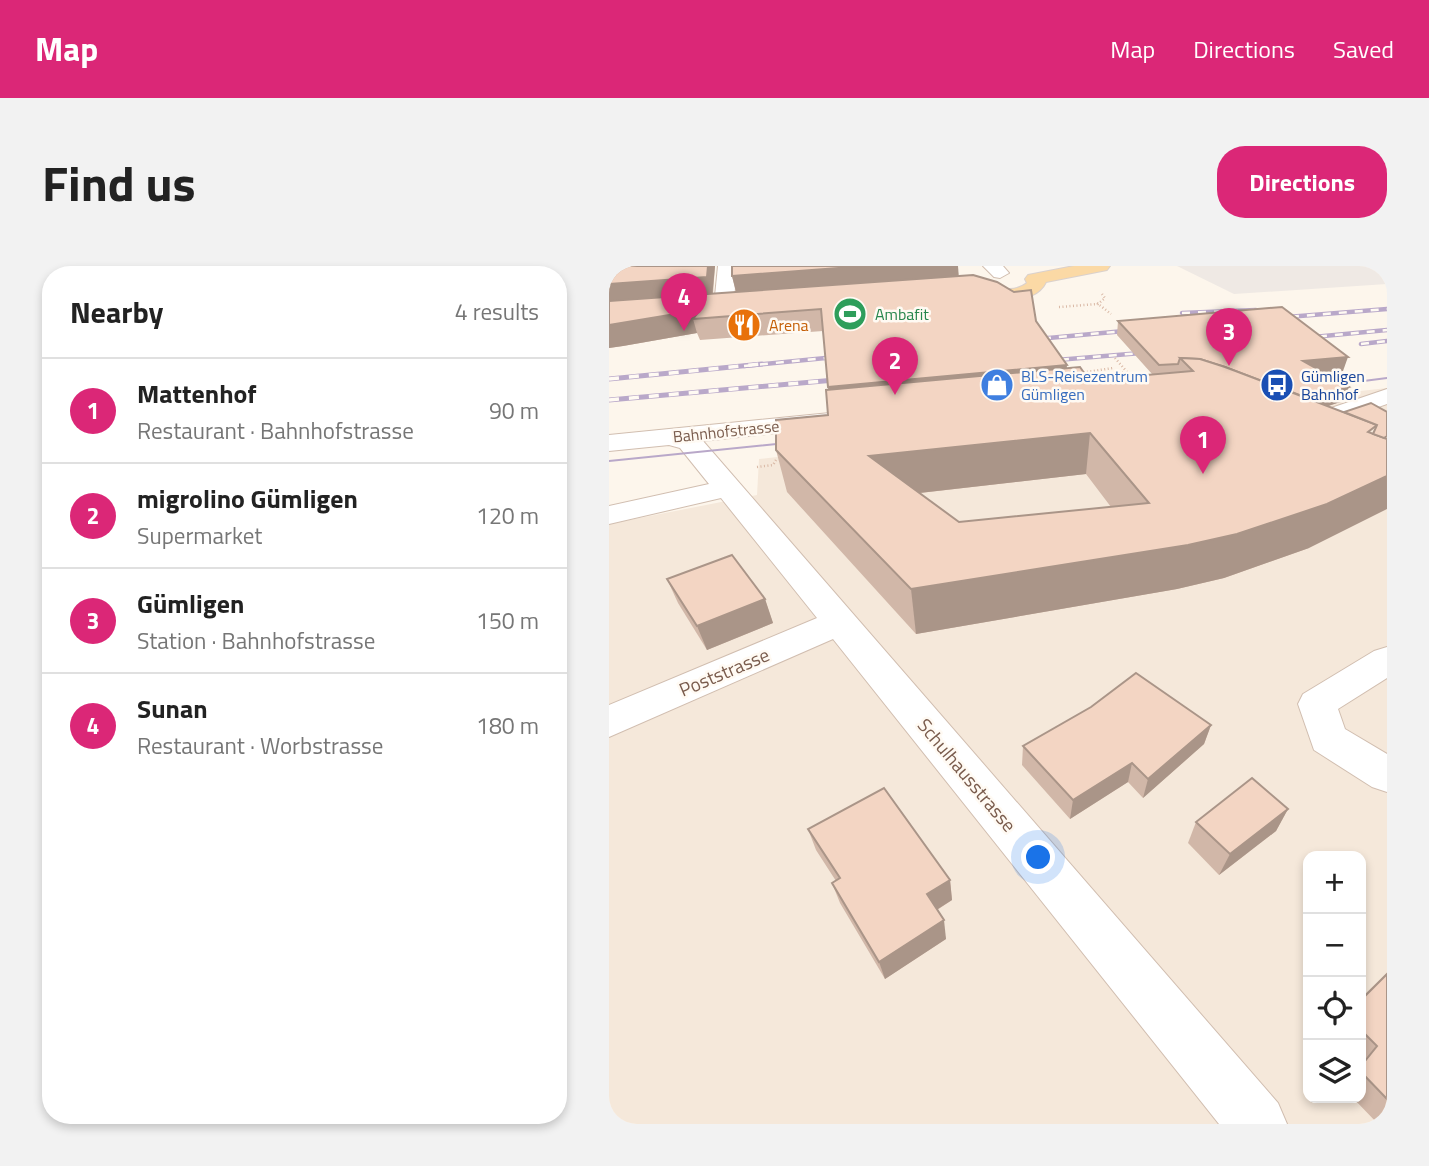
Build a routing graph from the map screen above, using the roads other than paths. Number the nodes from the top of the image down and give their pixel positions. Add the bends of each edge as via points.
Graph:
1 (727, 266) edge
2 (1101, 266) edge
3 (996, 269) edge
4 (1034, 279) junction
5 (977, 286) junction
6 (953, 287) edge
7 (748, 303) edge
8 (725, 306) junction
9 (699, 307) edge
10 (1387, 396) edge
11 (851, 419) edge
12 (669, 437) junction
13 (609, 443) edge
14 (1330, 443) edge
15 (722, 480) junction
16 (609, 515) edge
17 (840, 622) junction
18 (1387, 660) edge
19 (609, 722) edge
20 (1387, 775) edge
21 (1257, 1124) edge

1 - 8 street
2 - 4 main road
3 - 4 main road
3 - 5 main road via 979,278
4 - 5 main road via 1037,282 1032,289 1016,293 987,292
5 - 6 main road
7 - 8 main road
8 - 9 main road
10 - 14 street via 1286,424
11 - 12 street, Bahnhofstrasse
12 - 13 street, Bahnhofstrasse
12 - 15 street, Schulhausstrasse via 689,442
15 - 16 street
15 - 17 street, Schulhausstrasse
17 - 19 street, Poststrasse
17 - 21 street, Schulhausstrasse
18 - 20 street via 1317,704 1328,739

